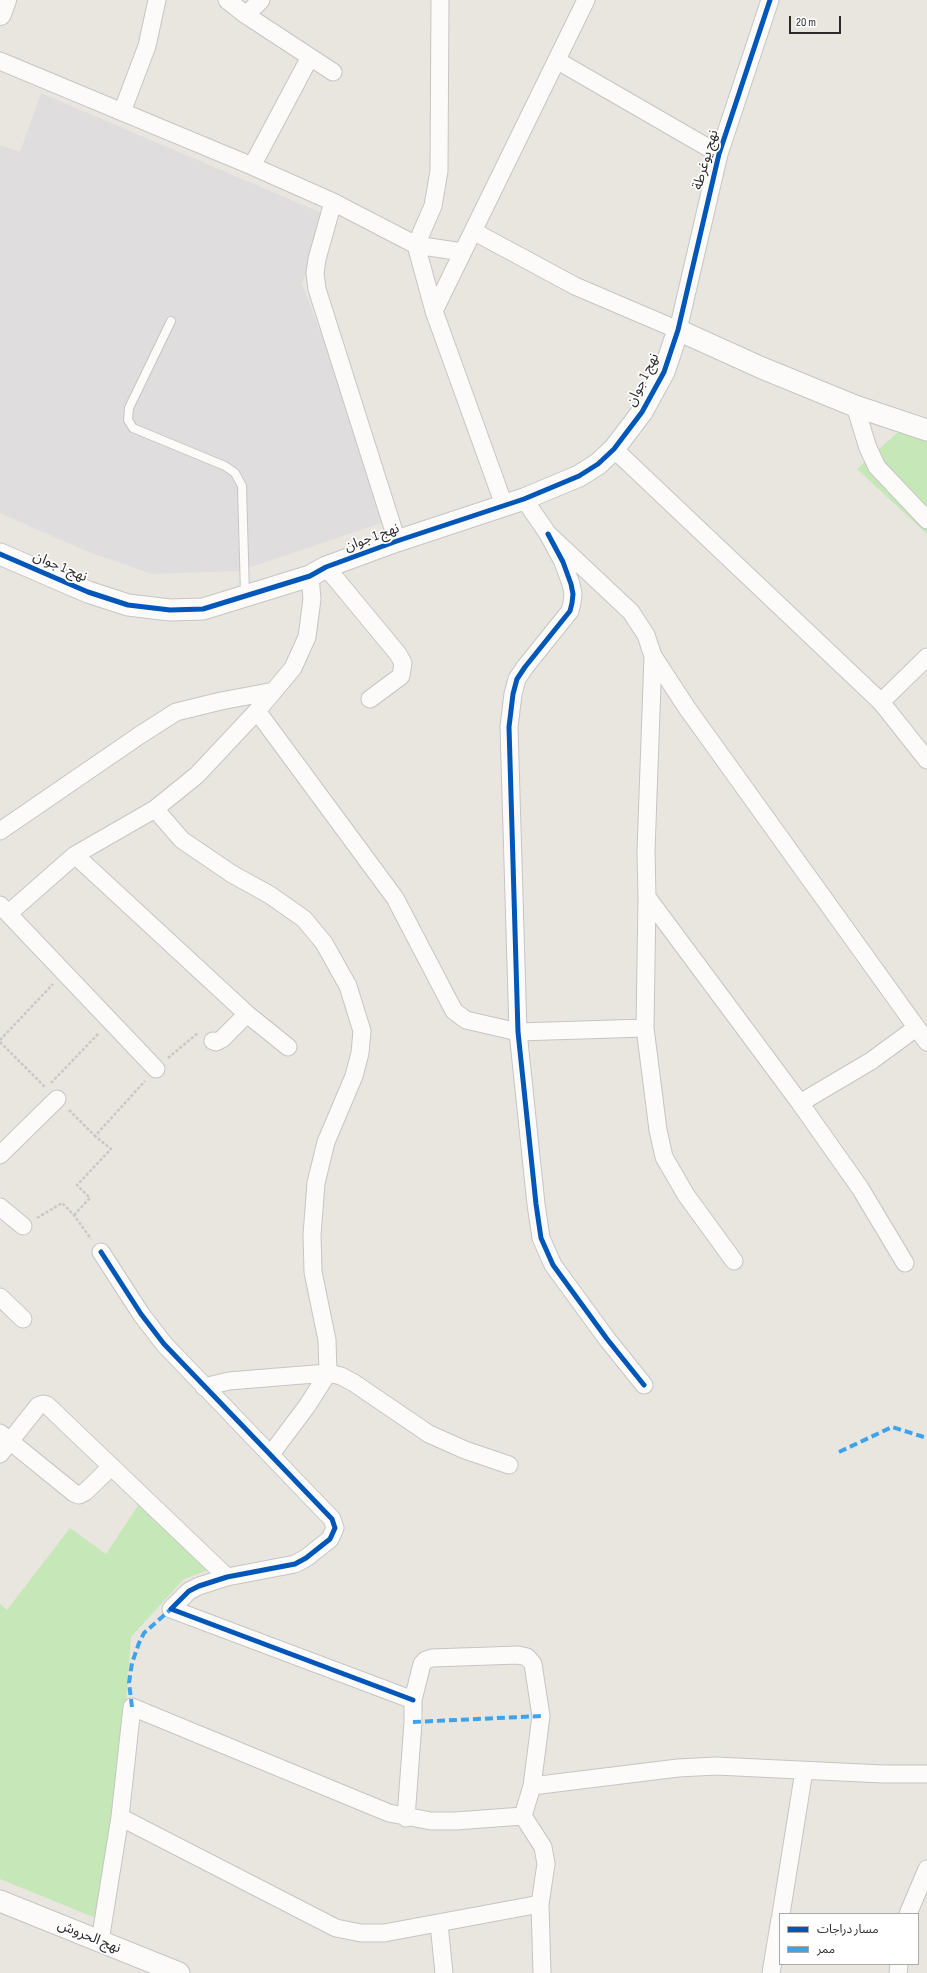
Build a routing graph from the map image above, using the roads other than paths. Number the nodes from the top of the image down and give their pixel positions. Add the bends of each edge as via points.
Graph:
1 (5, 0) edge
2 (157, 0) edge
3 (228, 0) edge
4 (261, 0) edge
5 (440, 0) edge
6 (586, 0) edge
7 (770, 0) edge
8 (0, 14) edge
9 (246, 15) junction
10 (310, 57) junction
11 (0, 61) edge
12 (558, 61) junction
13 (333, 72) dead end
14 (122, 112) junction
15 (719, 154) junction
16 (252, 166) junction
17 (333, 202) junction
18 (472, 231) junction
19 (416, 245) junction
20 (462, 252) junction
21 (434, 311) junction
22 (171, 321) dead end
23 (678, 330) junction
24 (855, 406) junction
25 (927, 430) edge
26 (614, 449) junction
27 (524, 499) junction
28 (504, 505) junction
29 (927, 520) edge
30 (548, 534) junction
31 (397, 541) junction
32 (0, 555) edge
33 (318, 572) junction
34 (245, 595) junction
35 (652, 656) junction
36 (927, 657) edge
37 (274, 691) junction
38 (370, 699) dead end
39 (881, 702) junction
40 (257, 711) junction
41 (927, 760) edge
42 (155, 809) junction
43 (0, 831) edge
44 (75, 855) junction
45 (647, 898) junction
46 (4, 909) edge
47 (247, 1014) junction
48 (645, 1028) junction
49 (916, 1028) junction
50 (518, 1032) junction
51 (213, 1041) road end
52 (927, 1042) edge
53 (288, 1047) dead end
54 (156, 1069) road end
55 (57, 1099) road end
56 (800, 1103) junction
57 (0, 1155) edge
58 (0, 1207) edge
59 (23, 1226) road end
60 (101, 1252) road end
61 (734, 1261) dead end
62 (905, 1263) dead end
63 (0, 1297) edge
64 (23, 1319) dead end
65 (328, 1373) junction
66 (644, 1385) dead end
67 (204, 1387) junction
68 (4, 1443) edge
69 (271, 1454) junction
70 (509, 1465) dead end
71 (111, 1467) junction
72 (227, 1577) junction
73 (413, 1700) junction
74 (804, 1771) junction
75 (927, 1774) edge
76 (532, 1786) junction
77 (523, 1816) junction
78 (120, 1817) junction
79 (406, 1818) junction
80 (927, 1869) edge
81 (0, 1901) edge
82 (540, 1904) junction
83 (781, 1913) edge
84 (908, 1913) edge
85 (438, 1924) junction
86 (779, 1925) edge
87 (100, 1941) junction
88 (178, 1973) edge
89 (444, 1973) edge
90 (542, 1973) edge
91 (771, 1973) edge

1 - 8 main road
2 - 14 street via 147,46
3 - 9 street
4 - 9 street
5 - 19 street via 439,171 433,206
6 - 12 street
7 - 15 street, نهج يوغرطة
9 - 10 street
10 - 13 street
10 - 16 street
11 - 14 street
12 - 15 street
12 - 18 street
14 - 16 street
15 - 23 street, نهج يوغرطة
16 - 17 street
17 - 19 street
17 - 31 street via 317,259 317,289
18 - 20 street
18 - 23 street via 575,286
19 - 20 street
19 - 21 street
20 - 21 street
21 - 28 street
22 - 34 lane via 129,408 128,420 133,428 225,466 235,473 242,486
23 - 24 street
23 - 26 street, نهج 1 جوان via 664,372 642,412
24 - 25 street
24 - 29 street via 868,448 877,467
26 - 27 street, نهج 1 جوان via 598,464 579,476
26 - 39 street
27 - 28 street, نهج 1 جوان
27 - 30 street
28 - 31 street, نهج 1 جوان
30 - 35 street via 631,612 646,635
30 - 50 street via 563,562 573,594 570,611 524,667 513,694 509,727
31 - 33 street, نهج 1 جوان
32 - 34 street, نهج 1 جوان via 88,592 128,605 170,610 203,609
33 - 34 street, نهج 1 جوان
33 - 37 street via 307,637 293,668
33 - 38 street via 398,654 403,663 401,676
35 - 45 street
35 - 49 street
36 - 39 street
37 - 40 street
37 - 43 street via 176,712
39 - 41 street
40 - 42 street via 197,775
40 - 50 street via 395,898 454,1011 466,1020
42 - 44 street
42 - 65 street via 182,840 304,918 324,943 348,986 362,1031 354,1076 326,1142 316,1183 312,1272 327,1340
44 - 46 street
44 - 47 street
45 - 48 street
45 - 56 street
46 - 54 street
47 - 51 street via 222,1039
47 - 53 street
48 - 50 street
48 - 61 street via 658,1130 664,1157 686,1195
49 - 52 street
49 - 56 street via 871,1061
50 - 66 street via 541,1238 553,1265
55 - 57 street
56 - 62 street via 860,1188
58 - 59 street
60 - 67 street via 141,1314 164,1344
63 - 64 street
65 - 67 street via 228,1381
65 - 69 street
65 - 70 street via 354,1383 429,1434
67 - 69 street
68 - 71 street via 79,1495
68 - 71 street via 38,1406 43,1404
69 - 72 street via 332,1519 335,1528 330,1539 295,1564
71 - 72 street
72 - 73 street via 190,1591 171,1609
73 - 76 street via 422,1664 426,1660 518,1655 528,1657 536,1673 541,1716
73 - 79 street via 414,1722
74 - 75 street
74 - 76 street via 716,1766 678,1768
74 - 83 street
76 - 77 street
77 - 79 street via 455,1821
77 - 82 street via 542,1847 546,1864
78 - 79 street via 132,1707
78 - 85 street via 336,1928 360,1933 384,1933
78 - 87 street
80 - 84 street
81 - 87 street, نهج الحروش
82 - 85 street
82 - 90 street
85 - 89 street
86 - 91 street
87 - 88 street, نهج الحروش

